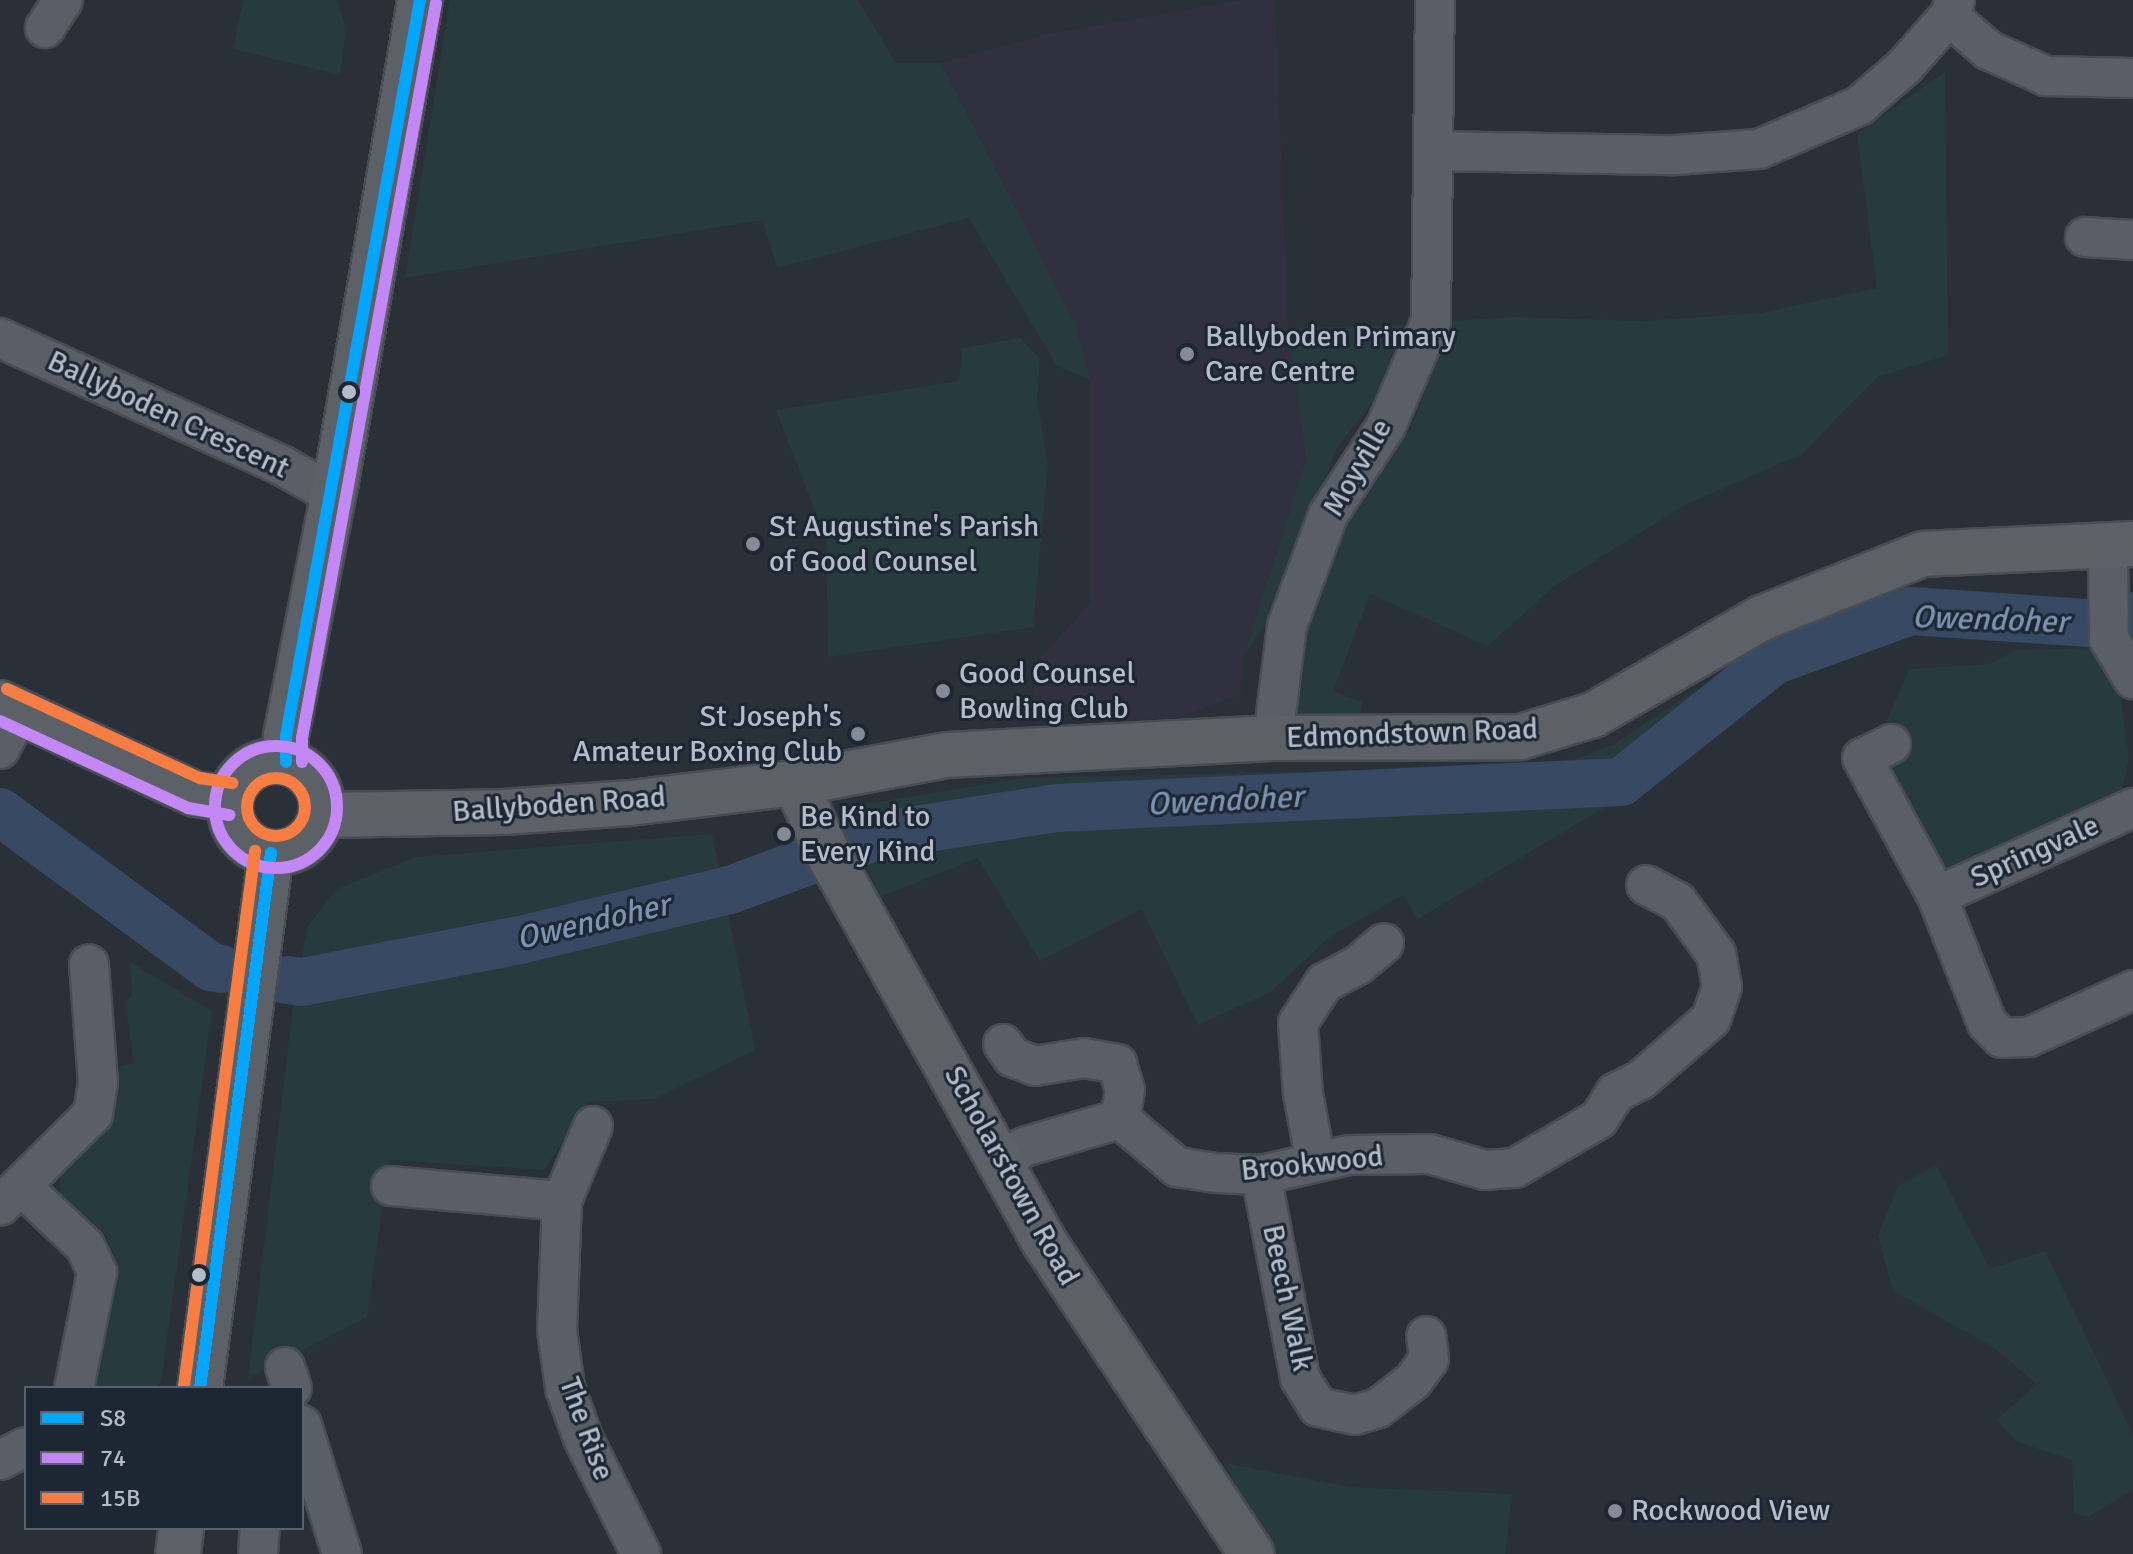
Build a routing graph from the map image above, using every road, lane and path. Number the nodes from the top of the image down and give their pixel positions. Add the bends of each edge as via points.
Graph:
1 (420, 0) edge
2 (1435, 0) edge
3 (1952, 8) edge
4 (2133, 78) edge
5 (1436, 151) junction
6 (2085, 237) dead end
7 (2133, 240) edge
8 (0, 338) edge
9 (334, 495) junction
10 (2121, 544) edge
11 (2133, 679) edge
12 (6, 721) edge
13 (1273, 738) junction
14 (1891, 744) dead end
15 (286, 762) junction
16 (796, 783) junction
17 (231, 799) junction
18 (2133, 808) edge
19 (321, 815) junction
20 (271, 853) junction
21 (1646, 885) dead end
22 (1937, 896) junction
23 (1384, 943) dead end
24 (89, 964) dead end
25 (2133, 990) edge
26 (1003, 1044) dead end
27 (1120, 1119) junction
28 (593, 1126) dead end
29 (1001, 1159) junction
30 (1316, 1162) junction
31 (1261, 1175) junction
32 (391, 1186) dead end
33 (11, 1196) edge
34 (562, 1201) junction
35 (1426, 1336) dead end
36 (74, 1386) edge
37 (200, 1386) edge
38 (304, 1431) edge
39 (24, 1448) edge
40 (0, 1460) edge
41 (181, 1530) edge
42 (260, 1530) edge
43 (178, 1554) edge
44 (258, 1554) edge
45 (342, 1554) edge
46 (641, 1554) edge
47 (1252, 1554) edge

1 - 9 main road
2 - 5 street, Moyville
3 - 4 street via 1988,50 2046,76
3 - 5 street via 1905,66 1859,106 1759,149 1675,155
5 - 13 street, Moyville via 1431,321 1386,426 1328,515 1287,626
6 - 7 street
8 - 9 street, Ballyboden Crescent via 281,465
9 - 15 main road via 286,736
10 - 11 street via 2109,622
10 - 13 main road, Edmondstown Road via 1923,554 1762,618 1593,715 1555,730 1492,738
12 - 17 main road via 195,794
13 - 16 main road, Edmondstown Road via 947,755
14 - 22 street, Springvale via 1862,758
15 - 17 main road via 251,770
15 - 19 main road via 313,780
16 - 19 main road, Ballyboden Road via 504,812
16 - 29 main road, Scholarstown Road via 828,852
17 - 20 main road via 237,832 253,847
18 - 22 street, Springvale
19 - 20 main road via 307,841
20 - 37 main road
21 - 30 street, Brookwood via 1678,902 1697,923 1716,954 1722,987 1711,1019 1641,1080 1615,1093 1599,1119 1515,1168 1485,1170 1430,1154 1349,1155
22 - 25 street, Springvale via 1987,1023 2002,1038 2029,1037
23 - 30 street via 1324,983 1298,1023 1301,1081
24 - 33 street via 98,1082 93,1114
26 - 27 street via 1012,1057 1035,1066 1084,1058 1117,1064 1125,1090
27 - 29 street via 1027,1146
27 - 31 street, Brookwood via 1177,1167
28 - 34 street, The Rise
29 - 47 main road, Scholarstown Road via 1072,1286
30 - 31 street, Brookwood
31 - 35 street, Beech Walk via 1300,1378 1318,1407 1355,1415 1378,1408 1413,1381 1429,1359
32 - 34 street
33 - 36 street via 85,1246 97,1272
34 - 46 street, The Rise via 557,1330 565,1388 583,1438
38 - 45 street
39 - 40 street
41 - 43 main road
42 - 44 street

